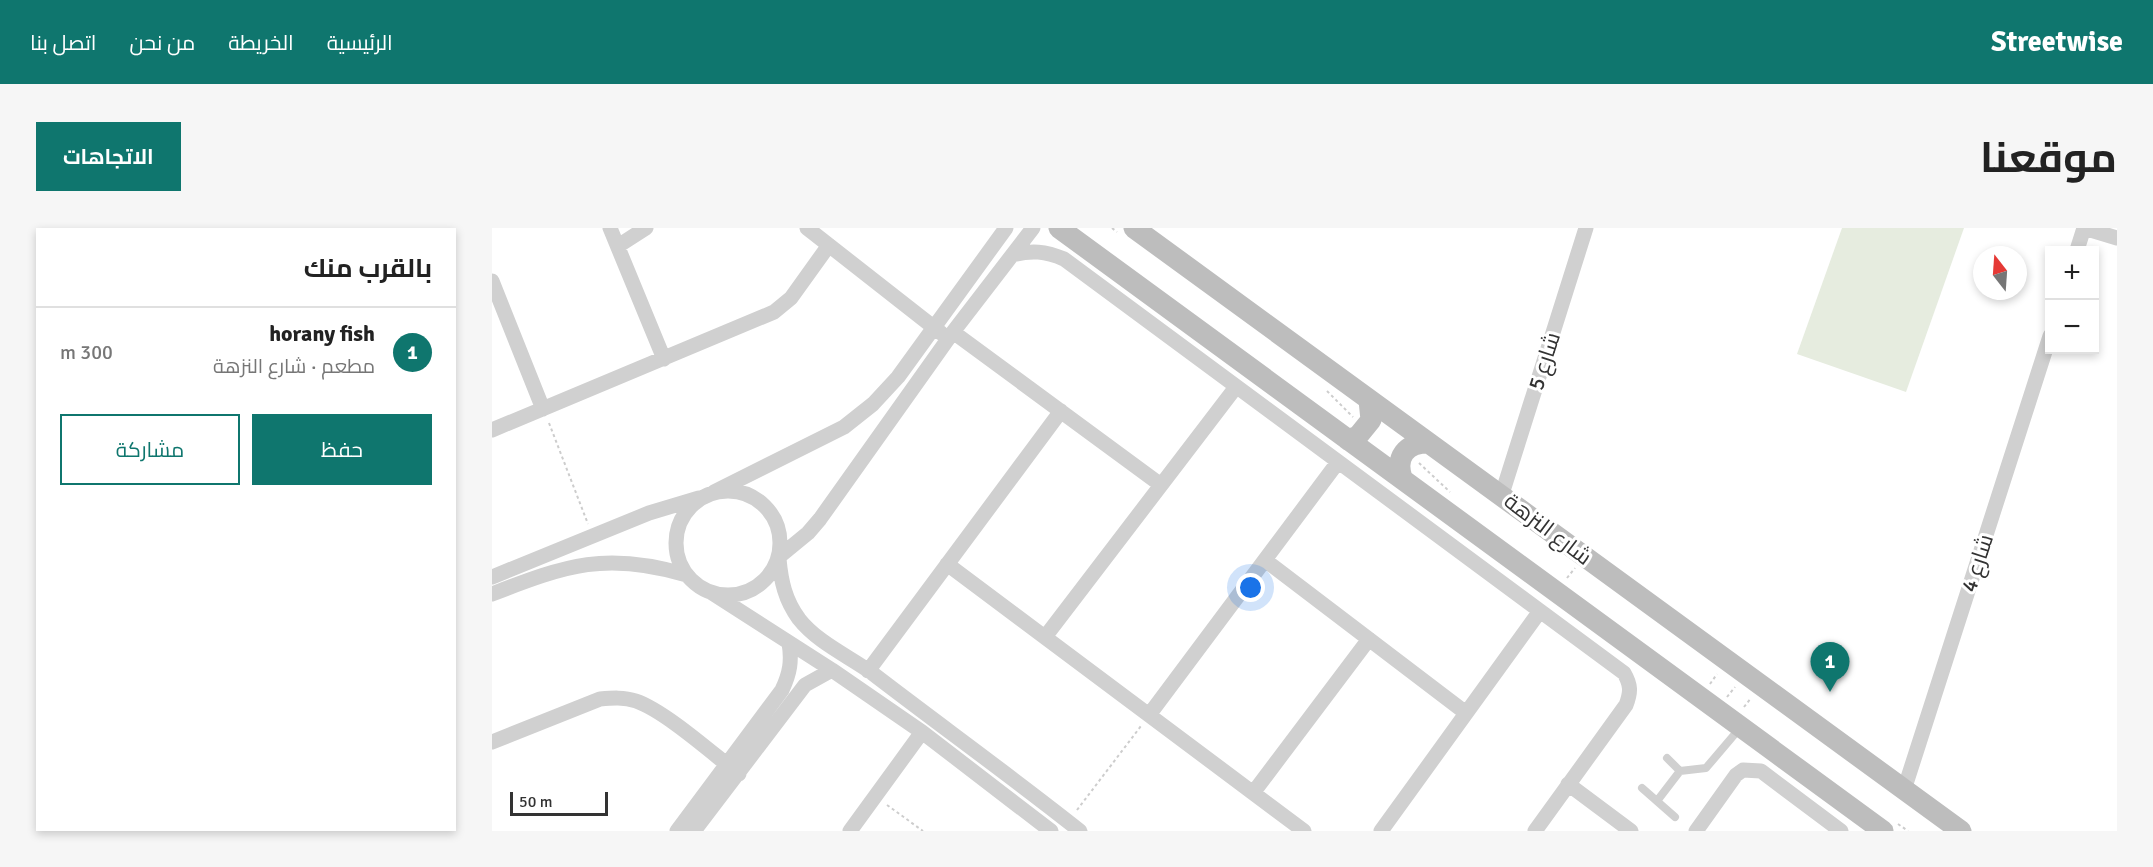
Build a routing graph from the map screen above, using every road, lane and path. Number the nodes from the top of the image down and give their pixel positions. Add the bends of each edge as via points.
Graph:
1 (610, 228) edge
2 (646, 228) edge
3 (807, 228) edge
4 (1033, 228) edge
5 (1059, 228) edge
6 (1112, 228) edge
7 (1586, 228) edge
8 (2084, 228) edge
9 (1002, 231) edge
10 (1127, 231) edge
11 (2117, 238) edge
12 (829, 245) junction
13 (618, 246) junction
14 (2078, 246) edge
15 (1012, 255) junction
16 (492, 281) edge
17 (934, 327) junction
18 (951, 335) junction
19 (2045, 348) edge
20 (664, 359) junction
21 (1236, 387) junction
22 (1327, 391) dead end
23 (1369, 400) junction
24 (543, 409) junction
25 (1061, 411) junction
26 (492, 430) edge
27 (1352, 431) junction
28 (1423, 450) junction
29 (1338, 462) junction
30 (1402, 478) junction
31 (1161, 485) junction
32 (710, 494) junction
33 (1502, 494) junction
34 (1456, 498) dead end
35 (593, 536) junction
36 (1584, 556) junction
37 (779, 557) junction
38 (1265, 560) junction
39 (947, 564) junction
40 (687, 575) junction
41 (492, 577) edge
42 (1556, 592) junction
43 (712, 593) junction
44 (492, 594) edge
45 (1540, 611) junction
46 (1045, 637) junction
47 (1369, 639) junction
48 (789, 643) junction
49 (832, 670) junction
50 (868, 671) junction
51 (1718, 672) dead end
52 (1708, 686) dead end
53 (1726, 699) dead end
54 (1466, 713) junction
55 (1149, 715) junction
56 (1741, 719) junction
57 (922, 732) junction
58 (492, 742) edge
59 (1667, 758) dead end
60 (732, 769) junction
61 (1680, 771) junction
62 (1568, 784) junction
63 (1642, 788) dead end
64 (1904, 789) junction
65 (1253, 793) junction
66 (875, 796) junction
67 (1657, 801) junction
68 (1675, 817) dead end
69 (1886, 824) edge
70 (1074, 826) edge
71 (677, 831) edge
72 (694, 831) edge
73 (850, 831) edge
74 (923, 831) edge
75 (1051, 831) edge
76 (1304, 831) edge
77 (1381, 831) edge
78 (1535, 831) edge
79 (1631, 831) edge
80 (1696, 831) edge
81 (1841, 831) edge
82 (1908, 831) edge
83 (1961, 831) edge

1 - 13 street
2 - 13 street
3 - 12 street
4 - 15 street
5 - 27 main road, شارع النزهة
6 - 10 path
7 - 33 street, شارع 5
8 - 11 street
8 - 14 street
9 - 17 street
10 - 23 main road, شارع النزهة
12 - 17 street
12 - 20 street via 791,298 774,312
13 - 20 street
15 - 18 street
15 - 21 street via 1048,252 1064,259
16 - 24 street
17 - 18 street
17 - 32 street via 886,391 844,427
18 - 25 street
18 - 37 street via 819,519
19 - 64 street, شارع 4
20 - 24 street
21 - 29 street
21 - 31 street
22 - 27 path via 1354,417
23 - 27 main road via 1371,420 1358,436
23 - 28 main road, شارع النزهة
24 - 26 street
24 - 35 path
25 - 31 street
25 - 39 street
27 - 30 main road, شارع النزهة
28 - 30 main road via 1417,443 1400,457 1398,468
28 - 33 main road, شارع النزهة
28 - 34 path via 1419,462
29 - 38 street
29 - 45 street
30 - 42 main road, شارع النزهة
31 - 46 street
32 - 35 street
32 - 37 street via 733,491 750,495 765,506 776,520 781,538
32 - 40 street via 690,507 680,523 678,559
33 - 36 main road, شارع النزهة
35 - 41 street
36 - 42 path
36 - 64 main road, شارع النزهة
37 - 43 street via 771,574 745,593
37 - 50 street via 781,581 800,620
38 - 47 street
38 - 55 street
39 - 46 street
39 - 50 street
40 - 43 street
40 - 44 street via 653,565 618,561 583,564 549,572
42 - 56 main road, شارع النزهة
43 - 48 street
45 - 54 street
45 - 62 street via 1624,674 1630,683 1626,705
46 - 55 street
47 - 54 street
47 - 65 street
48 - 49 street
48 - 60 street via 789,675
49 - 57 street
49 - 60 street via 805,685
50 - 70 street
51 - 52 path
53 - 56 path via 1736,685 1752,697
54 - 77 street
55 - 65 street
55 - 70 path
56 - 61 lane via 1706,768
56 - 69 main road, شارع النزهة
57 - 66 street
57 - 75 street
58 - 60 street via 600,699 618,698 652,709
59 - 61 lane
60 - 71 street
60 - 72 street
61 - 67 lane
62 - 78 street
62 - 79 street
63 - 67 lane
64 - 83 main road, شارع النزهة
65 - 76 street
66 - 73 street
66 - 74 path
67 - 68 lane
69 - 82 path
80 - 81 street via 1736,775 1752,769 1761,771

